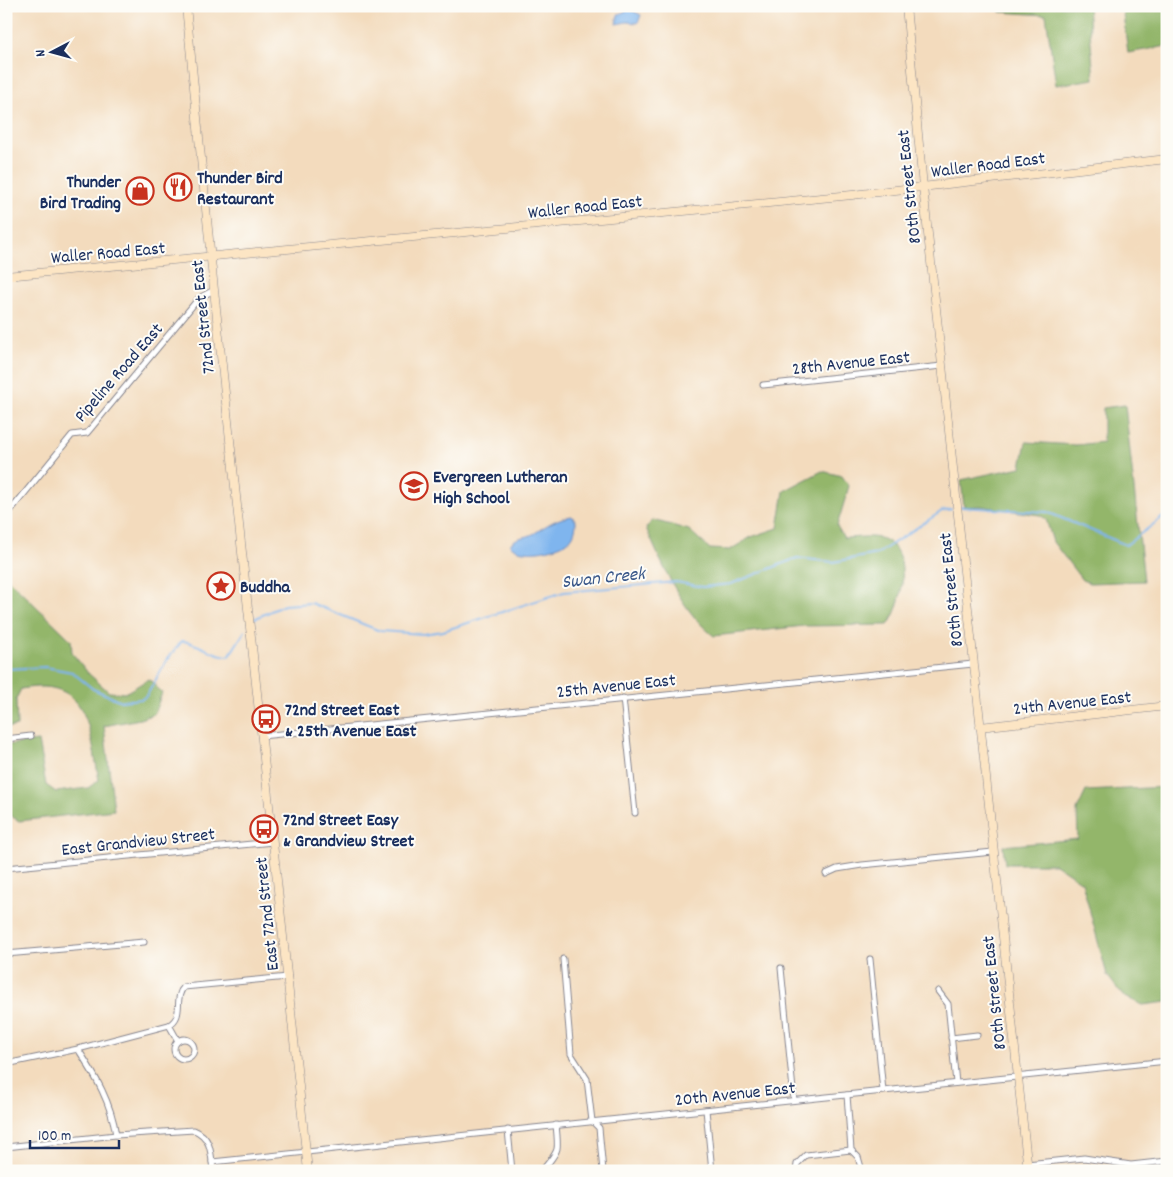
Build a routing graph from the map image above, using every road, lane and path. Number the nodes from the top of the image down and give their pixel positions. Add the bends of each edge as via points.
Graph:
1 (186, 6) edge
2 (906, 6) edge
3 (1167, 159) edge
4 (923, 187) junction
5 (210, 257) junction
6 (6, 276) edge
7 (214, 290) junction
8 (942, 366) junction
9 (763, 385) dead end
10 (6, 516) edge
11 (250, 624) joint
12 (973, 664) junction
13 (623, 698) junction
14 (1167, 706) edge
15 (980, 727) junction
16 (31, 736) dead end
17 (261, 736) junction
18 (6, 739) edge
19 (635, 813) dead end
20 (273, 842) junction
21 (993, 852) junction
22 (6, 868) edge
23 (826, 874) dead end
24 (144, 942) dead end
25 (6, 954) edge
26 (870, 958) dead end
27 (563, 959) dead end
28 (781, 968) dead end
29 (288, 976) junction
30 (938, 991) dead end
31 (169, 1025) junction
32 (977, 1036) dead end
33 (951, 1038) junction
34 (178, 1040) junction
35 (78, 1049) junction
36 (1167, 1061) edge
37 (6, 1064) edge
38 (1016, 1076) junction
39 (956, 1083) junction
40 (883, 1091) junction
41 (847, 1095) junction
42 (794, 1100) junction
43 (706, 1110) junction
44 (592, 1121) junction
45 (556, 1125) junction
46 (508, 1130) junction
47 (116, 1135) junction
48 (6, 1147) edge
49 (852, 1150) junction
50 (306, 1152) junction
51 (1167, 1161) edge
52 (212, 1162) junction
53 (1027, 1167) edge
54 (213, 1171) edge
55 (308, 1171) edge
56 (512, 1171) edge
57 (542, 1171) edge
58 (603, 1171) edge
59 (712, 1171) edge
60 (796, 1171) edge
61 (862, 1171) edge

1 - 5 street, 72nd Street East
2 - 4 street, 80th Street East
3 - 4 street, Waller Road East
4 - 5 street, Waller Road East
4 - 8 street, 80th Street East
5 - 6 street, Waller Road East
5 - 7 street, 72nd Street East
7 - 10 street, Pipeline Road East via 199,298 87,433 72,435
7 - 11 street, 72nd Street East
8 - 9 street, 28th Avenue East
8 - 12 street, 80th Street East
11 - 17 street, East 72nd Street
12 - 13 street, 25th Avenue East
12 - 15 street, 80th Street East
13 - 17 street, 25th Avenue East
13 - 19 street
14 - 15 street, 24th Avenue East
15 - 21 street, 80th Street East
16 - 18 street
17 - 20 street, East 72nd Street
20 - 22 street, East Grandview Street
20 - 29 street, East 72nd Street
21 - 23 street via 862,865
21 - 38 street, 80th Street East
24 - 25 street
26 - 40 street
27 - 44 street via 571,1054 587,1079
28 - 42 street
29 - 31 street via 182,988 179,1013
29 - 50 street, East 72nd Street
30 - 33 street via 948,1004
31 - 34 street
31 - 35 street
32 - 33 street
33 - 39 street
34 - 34 street via 174,1048 176,1056 189,1058 194,1051 193,1045 186,1039
35 - 37 street
35 - 47 street via 105,1094
36 - 38 street, 20th Avenue East
38 - 39 street, 20th Avenue East
38 - 53 street, 80th Street East
39 - 40 street, 20th Avenue East
40 - 41 street, 20th Avenue East
41 - 42 street, 20th Avenue East
41 - 49 street
42 - 43 street, 20th Avenue East
43 - 44 street, 20th Avenue East
43 - 59 street
44 - 45 street, 20th Avenue East
44 - 58 street via 599,1128
45 - 46 street, 20th Avenue East
45 - 57 street via 558,1150
46 - 50 street, 20th Avenue East
46 - 56 street
47 - 48 street
47 - 52 street via 194,1130 209,1143
49 - 60 street via 806,1155 800,1159
49 - 61 street
50 - 52 street, 20th Avenue East
50 - 55 street, East 72nd Street
51 - 53 street via 1131,1165 1084,1158
52 - 54 street

